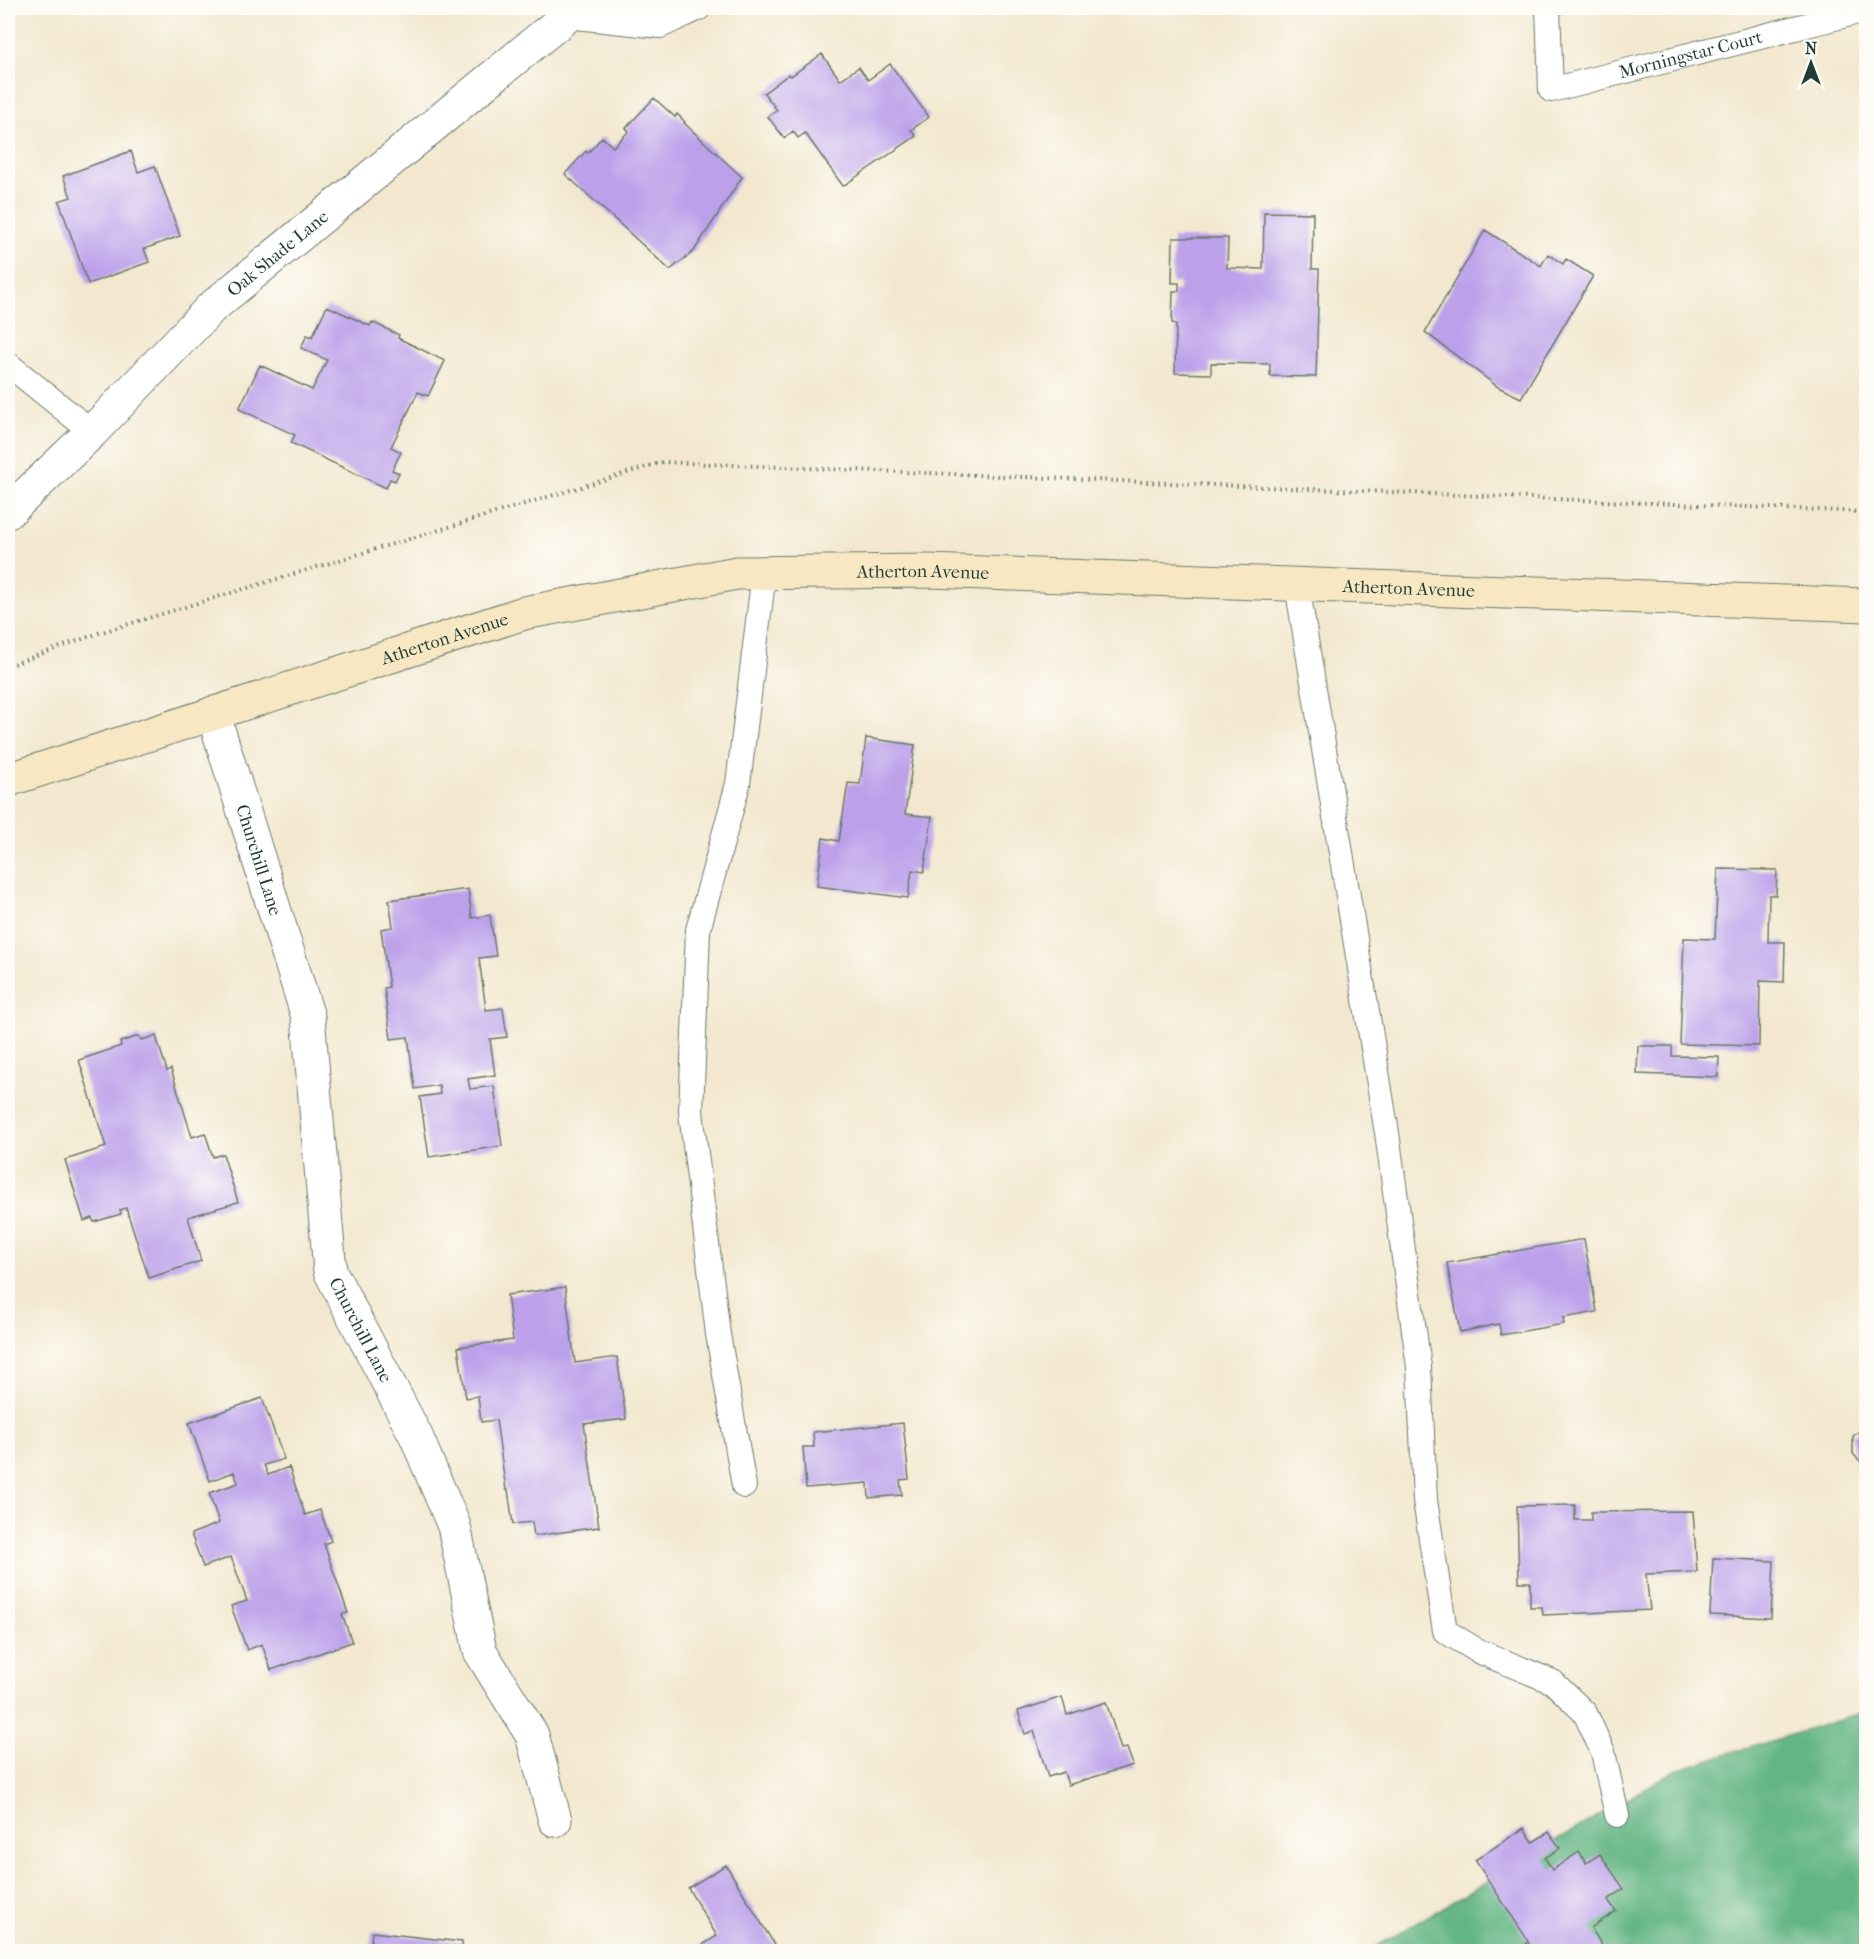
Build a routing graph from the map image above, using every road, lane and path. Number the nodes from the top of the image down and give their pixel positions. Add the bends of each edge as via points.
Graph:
1 (699, 8) edge
2 (1548, 8) edge
3 (1866, 10) edge
4 (566, 12) edge
5 (8, 364) edge
6 (92, 432) junction
7 (8, 512) edge
8 (1866, 512) edge
9 (764, 573) junction
10 (1297, 585) junction
11 (1866, 606) edge
12 (8, 666) edge
13 (213, 713) junction
14 (8, 780) edge
15 (744, 1486) dead end
16 (1617, 1815) dead end
17 (555, 1820) dead end

1 - 4 lane via 660,26
2 - 3 lane, Morningstar Court via 1551,90
4 - 6 street, Oak Shade Lane via 211,308
5 - 6 lane
6 - 7 street, Oak Shade Lane
8 - 12 path via 663,462 99,633
9 - 10 main road, Atherton Avenue via 929,571
9 - 13 main road, Atherton Avenue via 736,573 524,613
9 - 15 lane via 738,784 698,930 691,1112 718,1334
10 - 11 main road, Atherton Avenue
10 - 16 lane via 1387,1133 1419,1367 1425,1500 1445,1631 1478,1651 1553,1682 1585,1713 1603,1752
13 - 14 main road, Atherton Avenue
13 - 17 street, Churchill Lane via 308,1017 330,1271 416,1436 454,1526 480,1651 532,1735

